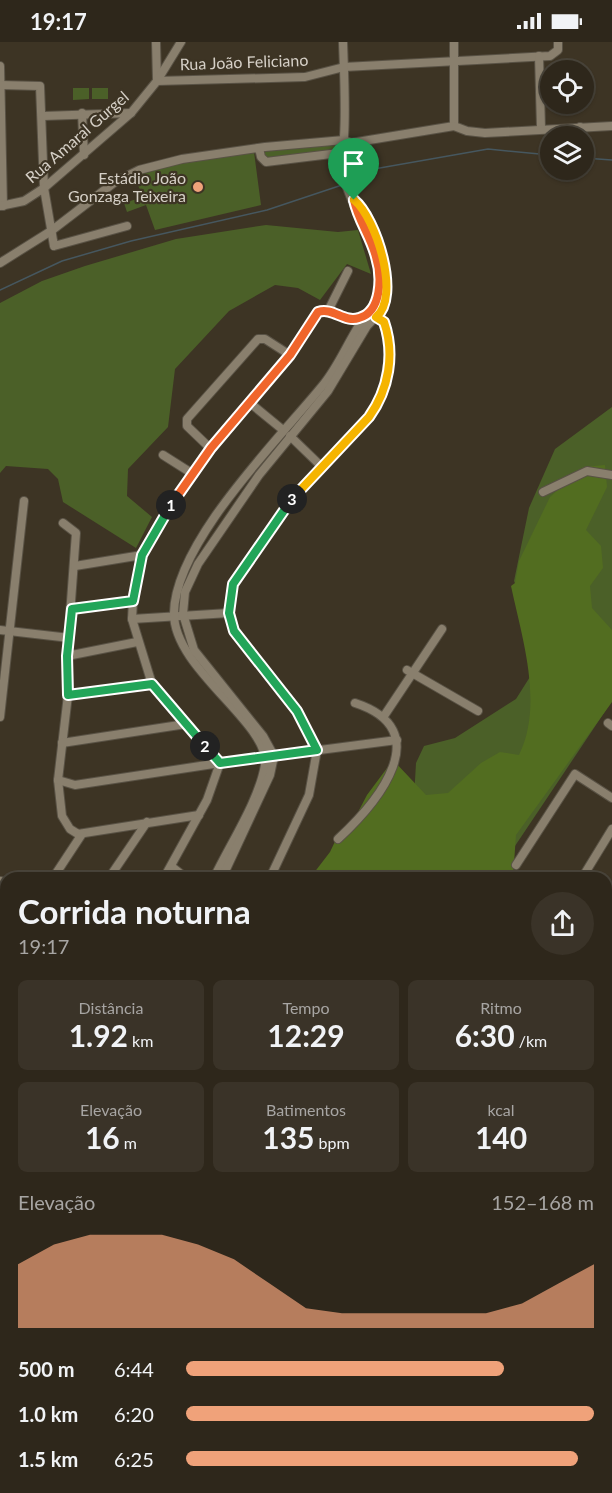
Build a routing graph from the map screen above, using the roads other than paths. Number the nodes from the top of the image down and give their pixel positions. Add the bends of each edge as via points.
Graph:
1 (156, 42) edge
2 (181, 42) edge
3 (343, 42) edge
4 (454, 42) edge
5 (558, 46) edge
6 (539, 56) junction
7 (455, 61) junction
8 (0, 66) edge
9 (344, 67) junction
10 (157, 81) junction
11 (0, 85) edge
12 (82, 113) junction
13 (130, 113) junction
14 (43, 116) junction
15 (454, 126) junction
16 (541, 126) edge
17 (612, 126) edge
18 (594, 127) edge
19 (540, 128) edge
20 (344, 140) junction
21 (260, 148) junction
22 (339, 153) junction
23 (84, 155) junction
24 (44, 188) junction
25 (354, 200) junction
26 (1, 206) edge
27 (127, 226) dead end
28 (51, 231) junction
29 (0, 263) edge
30 (348, 271) dead end
31 (328, 310) junction
32 (366, 316) junction
33 (376, 317) junction
34 (290, 355) junction
35 (250, 403) junction
36 (287, 433) junction
37 (211, 448) junction
38 (163, 455) dead end
39 (321, 466) junction
40 (193, 474) junction
41 (612, 476) edge
42 (543, 492) dead end
43 (24, 501) dead end
44 (63, 523) dead end
45 (142, 555) junction
46 (75, 566) junction
47 (133, 601) junction
48 (72, 609) junction
49 (229, 613) junction
50 (178, 615) junction
51 (132, 619) junction
52 (442, 628) dead end
53 (0, 630) edge
54 (11, 631) junction
55 (70, 638) junction
56 (137, 642) junction
57 (67, 656) junction
58 (410, 671) junction
59 (152, 684) junction
60 (68, 695) junction
61 (355, 703) dead end
62 (478, 711) dead end
63 (384, 716) junction
64 (0, 717) edge
65 (186, 724) junction
66 (397, 740) junction
67 (62, 743) junction
68 (317, 750) junction
69 (270, 757) junction
70 (220, 763) junction
71 (58, 780) junction
72 (612, 798) edge
73 (199, 815) junction
74 (147, 822) junction
75 (612, 829) edge
76 (82, 834) junction
77 (338, 839) dead end
78 (516, 865) dead end
79 (172, 867) junction
80 (57, 872) edge
81 (113, 872) edge
82 (168, 872) edge
83 (178, 872) edge
84 (217, 872) edge
85 (225, 872) edge
86 (273, 872) edge
87 (586, 872) edge

1 - 10 street, Rua João Feliciano
2 - 10 street, Rua Amaral Gurgel
3 - 9 street
4 - 7 street
5 - 6 street, Rua João Feliciano via 550,56
6 - 7 street, Rua João Feliciano
6 - 16 street
7 - 9 street, Rua João Feliciano
7 - 15 street
8 - 11 street
9 - 10 street, Rua João Feliciano via 305,76
9 - 20 street
10 - 13 street, Rua Amaral Gurgel
11 - 14 street via 37,85 41,88
11 - 26 street
12 - 13 street
12 - 14 street
12 - 23 street
13 - 23 street, Rua Amaral Gurgel
14 - 24 street
15 - 19 street via 485,132
15 - 20 street via 351,143
17 - 18 street
20 - 21 street
20 - 22 street
21 - 22 street via 266,162
21 - 28 street via 182,159 133,173 115,182
22 - 25 street
23 - 24 street, Rua Amaral Gurgel
24 - 26 street, Rua Amaral Gurgel via 24,201
24 - 28 street
25 - 32 street via 378,267 378,295
25 - 33 street via 362,207 385,262 384,303
27 - 28 street via 58,246 54,246
28 - 29 street
30 - 31 street
31 - 32 street via 350,320
31 - 34 street via 318,312
32 - 33 street
32 - 36 street via 324,384
33 - 36 street via 328,391
33 - 39 street via 384,322 389,335 389,367 383,393 369,417
34 - 35 street
34 - 37 street via 258,339 187,420 187,426
35 - 36 street
35 - 37 street
36 - 39 street
36 - 50 street via 253,465 189,558 181,576
37 - 40 street
38 - 40 street
39 - 49 street via 288,502 233,584
40 - 45 street
41 - 42 street via 587,471
43 - 54 street
44 - 46 street via 76,533
45 - 46 street
45 - 47 street
46 - 48 street
47 - 48 street
47 - 51 street
48 - 55 street
49 - 50 street
49 - 68 street via 234,631 297,711
50 - 51 street
50 - 69 street via 189,659
51 - 56 street
52 - 58 street
53 - 54 street
54 - 55 street
54 - 64 street
55 - 57 street
56 - 57 street
56 - 59 street
57 - 60 street
58 - 62 street
58 - 63 street
59 - 60 street
59 - 65 street
60 - 67 street
61 - 63 street
63 - 66 street
65 - 67 street
65 - 70 street
66 - 68 street
66 - 77 street via 397,757 381,787
67 - 71 street
68 - 69 street
68 - 86 street via 309,795
69 - 70 street
69 - 84 street
69 - 85 street via 270,775
70 - 71 street via 75,785
70 - 73 street
71 - 76 street via 66,824
72 - 78 street via 575,774
73 - 74 street
73 - 79 street
74 - 76 street
74 - 81 street
75 - 87 street
76 - 80 street
79 - 82 street
79 - 83 street

